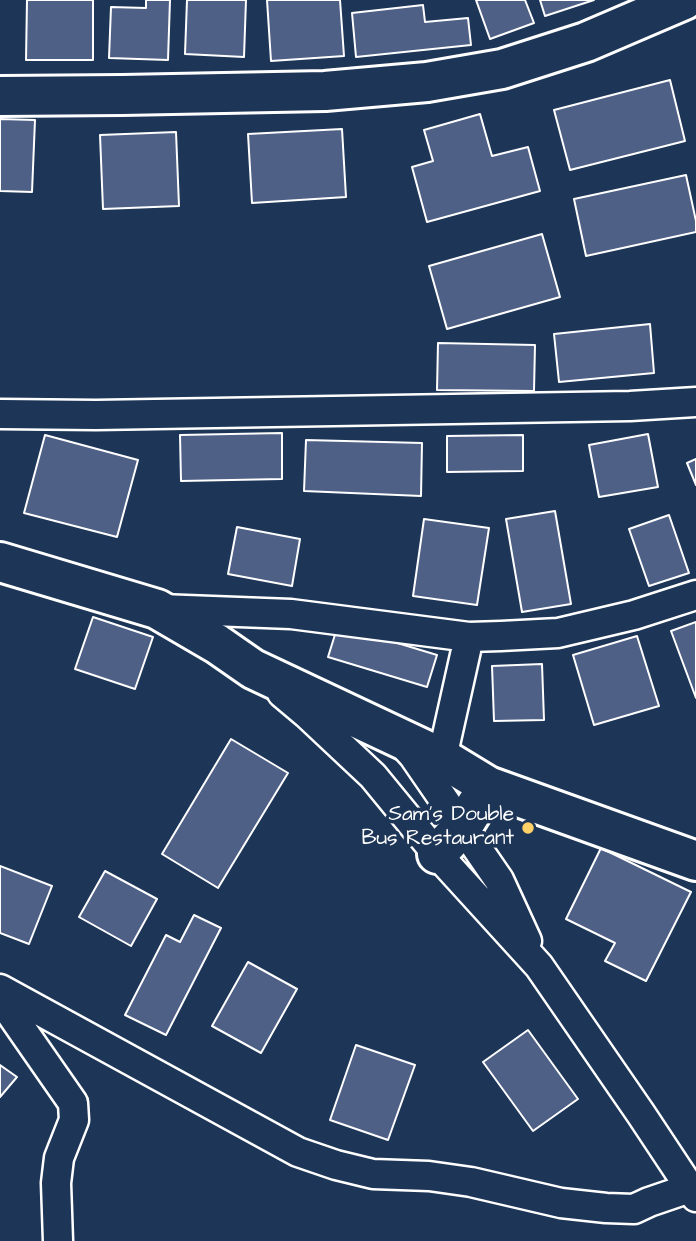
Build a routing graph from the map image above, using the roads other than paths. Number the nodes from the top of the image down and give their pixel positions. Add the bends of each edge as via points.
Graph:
1 (684, 0) edge
2 (0, 96) edge
3 (696, 402) edge
4 (0, 414) edge
5 (0, 562) edge
6 (696, 595) edge
7 (157, 609) junction
8 (469, 636) junction
9 (253, 669) junction
10 (393, 734) junction
11 (442, 758) junction
12 (488, 786) junction
13 (463, 826) junction
14 (437, 854) junction
15 (696, 861) edge
16 (539, 966) junction
17 (0, 989) edge
18 (0, 998) edge
19 (693, 1193) edge
20 (58, 1241) edge

1 - 2 main road via 586,42 502,69 427,82 325,91
3 - 4 street
5 - 7 main road
6 - 8 street via 558,633
7 - 8 street via 291,614
7 - 9 main road
8 - 11 street
9 - 10 main road
9 - 14 street via 373,776
10 - 11 main road
10 - 13 street via 414,755
11 - 12 main road
12 - 13 main road
12 - 15 main road
13 - 14 main road
13 - 16 street via 499,880
14 - 16 street
16 - 19 street
17 - 19 street via 298,1152 336,1165 373,1174 471,1182 561,1203 606,1208 634,1209
18 - 20 street via 74,1103 74,1120 59,1158 56,1183

